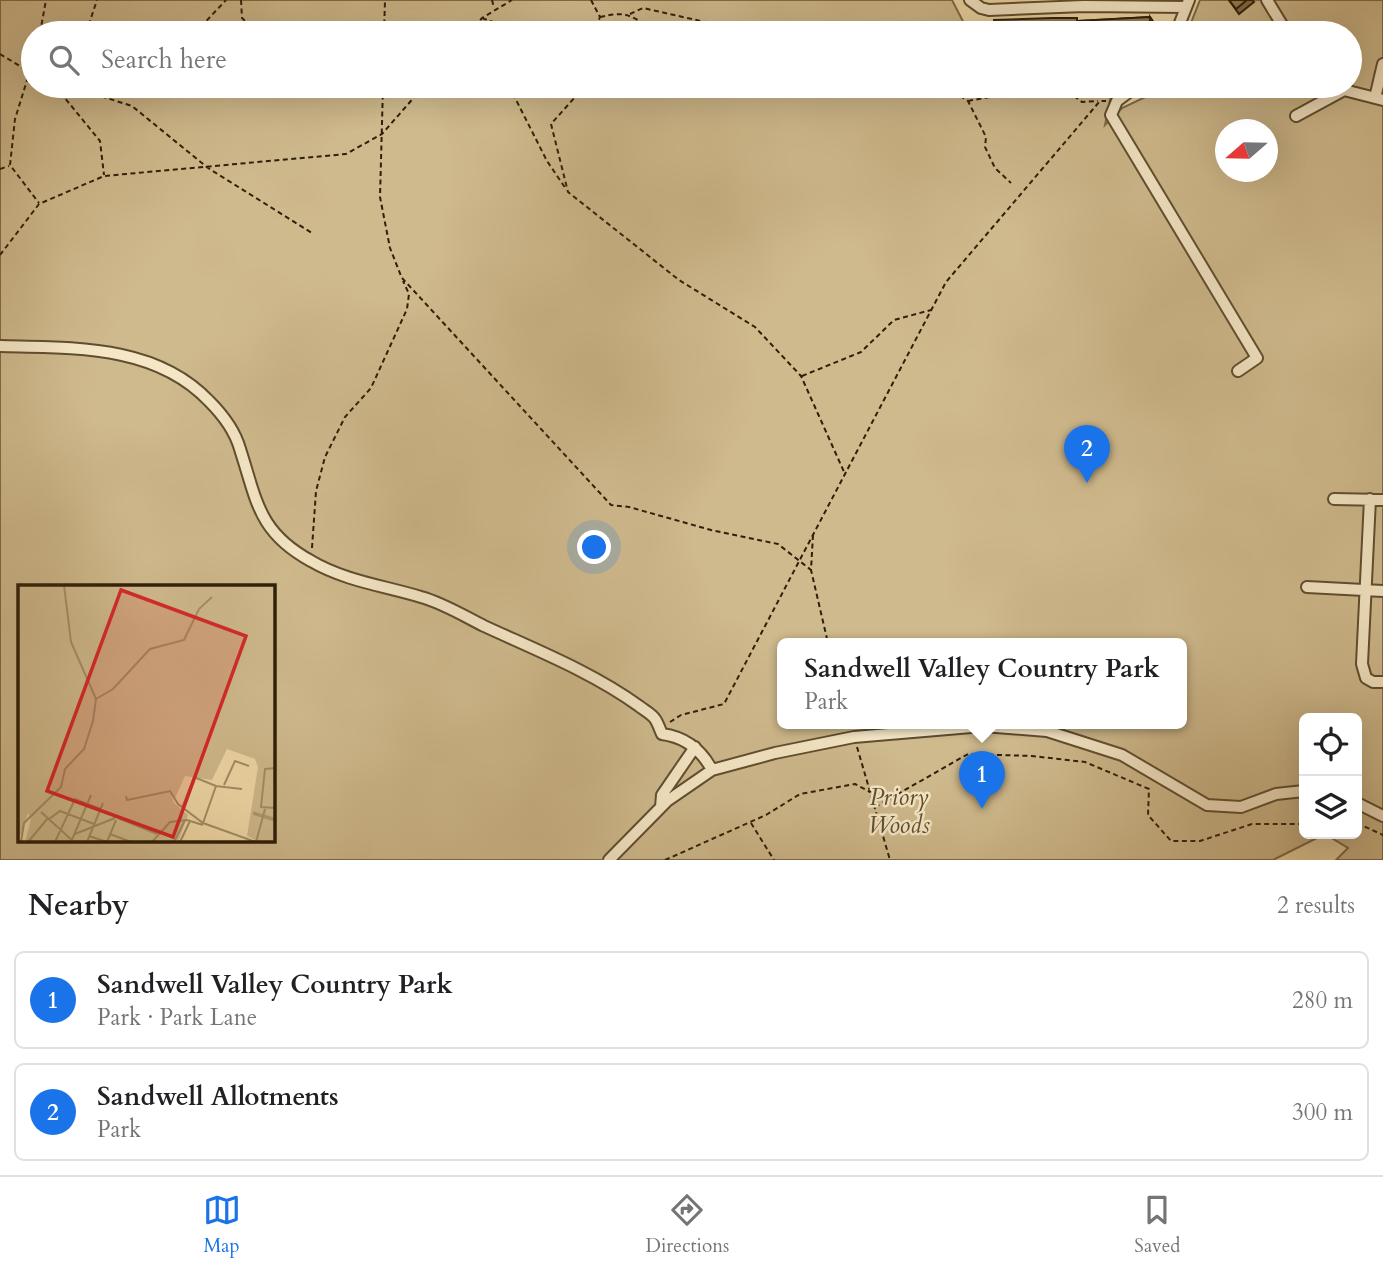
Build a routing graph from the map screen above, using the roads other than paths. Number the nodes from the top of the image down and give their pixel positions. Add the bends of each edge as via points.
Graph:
1 (970, 0) edge
2 (1266, 0) edge
3 (1142, 3) edge
4 (1027, 4) edge
5 (1188, 4) edge
6 (1181, 21) edge
7 (1279, 21) edge
8 (1383, 64) edge
9 (1362, 94) edge
10 (1121, 98) edge
11 (1325, 98) edge
12 (1379, 99) edge
13 (1296, 116) dead end
14 (0, 346) edge
15 (1238, 371) dead end
16 (1334, 499) dead end
17 (1370, 499) junction
18 (1383, 500) edge
19 (1307, 587) dead end
20 (1365, 590) junction
21 (1383, 591) edge
22 (1383, 682) edge
23 (948, 729) edge
24 (1021, 729) edge
25 (695, 747) junction
26 (712, 771) junction
27 (1299, 792) edge
28 (1362, 806) edge
29 (661, 807) junction
30 (1383, 816) edge
31 (609, 860) edge

1 - 4 street via 989,10
2 - 7 street
3 - 4 street
3 - 5 street
5 - 6 street
8 - 12 street
9 - 12 street
10 - 15 street via 1111,116 1257,358
11 - 13 street
14 - 25 street via 124,354 163,367 196,387 221,413 239,445 261,515 276,536 313,563 424,597 568,666 617,690 655,719 662,734 678,736
16 - 17 street
17 - 18 street
17 - 20 street
19 - 20 street
20 - 21 street
20 - 22 street via 1363,672 1373,682
23 - 26 street via 854,737
24 - 27 street via 1047,731 1122,755 1207,804 1241,807 1276,794
25 - 26 street
25 - 29 street via 662,795
26 - 29 street
28 - 30 street
29 - 31 street

